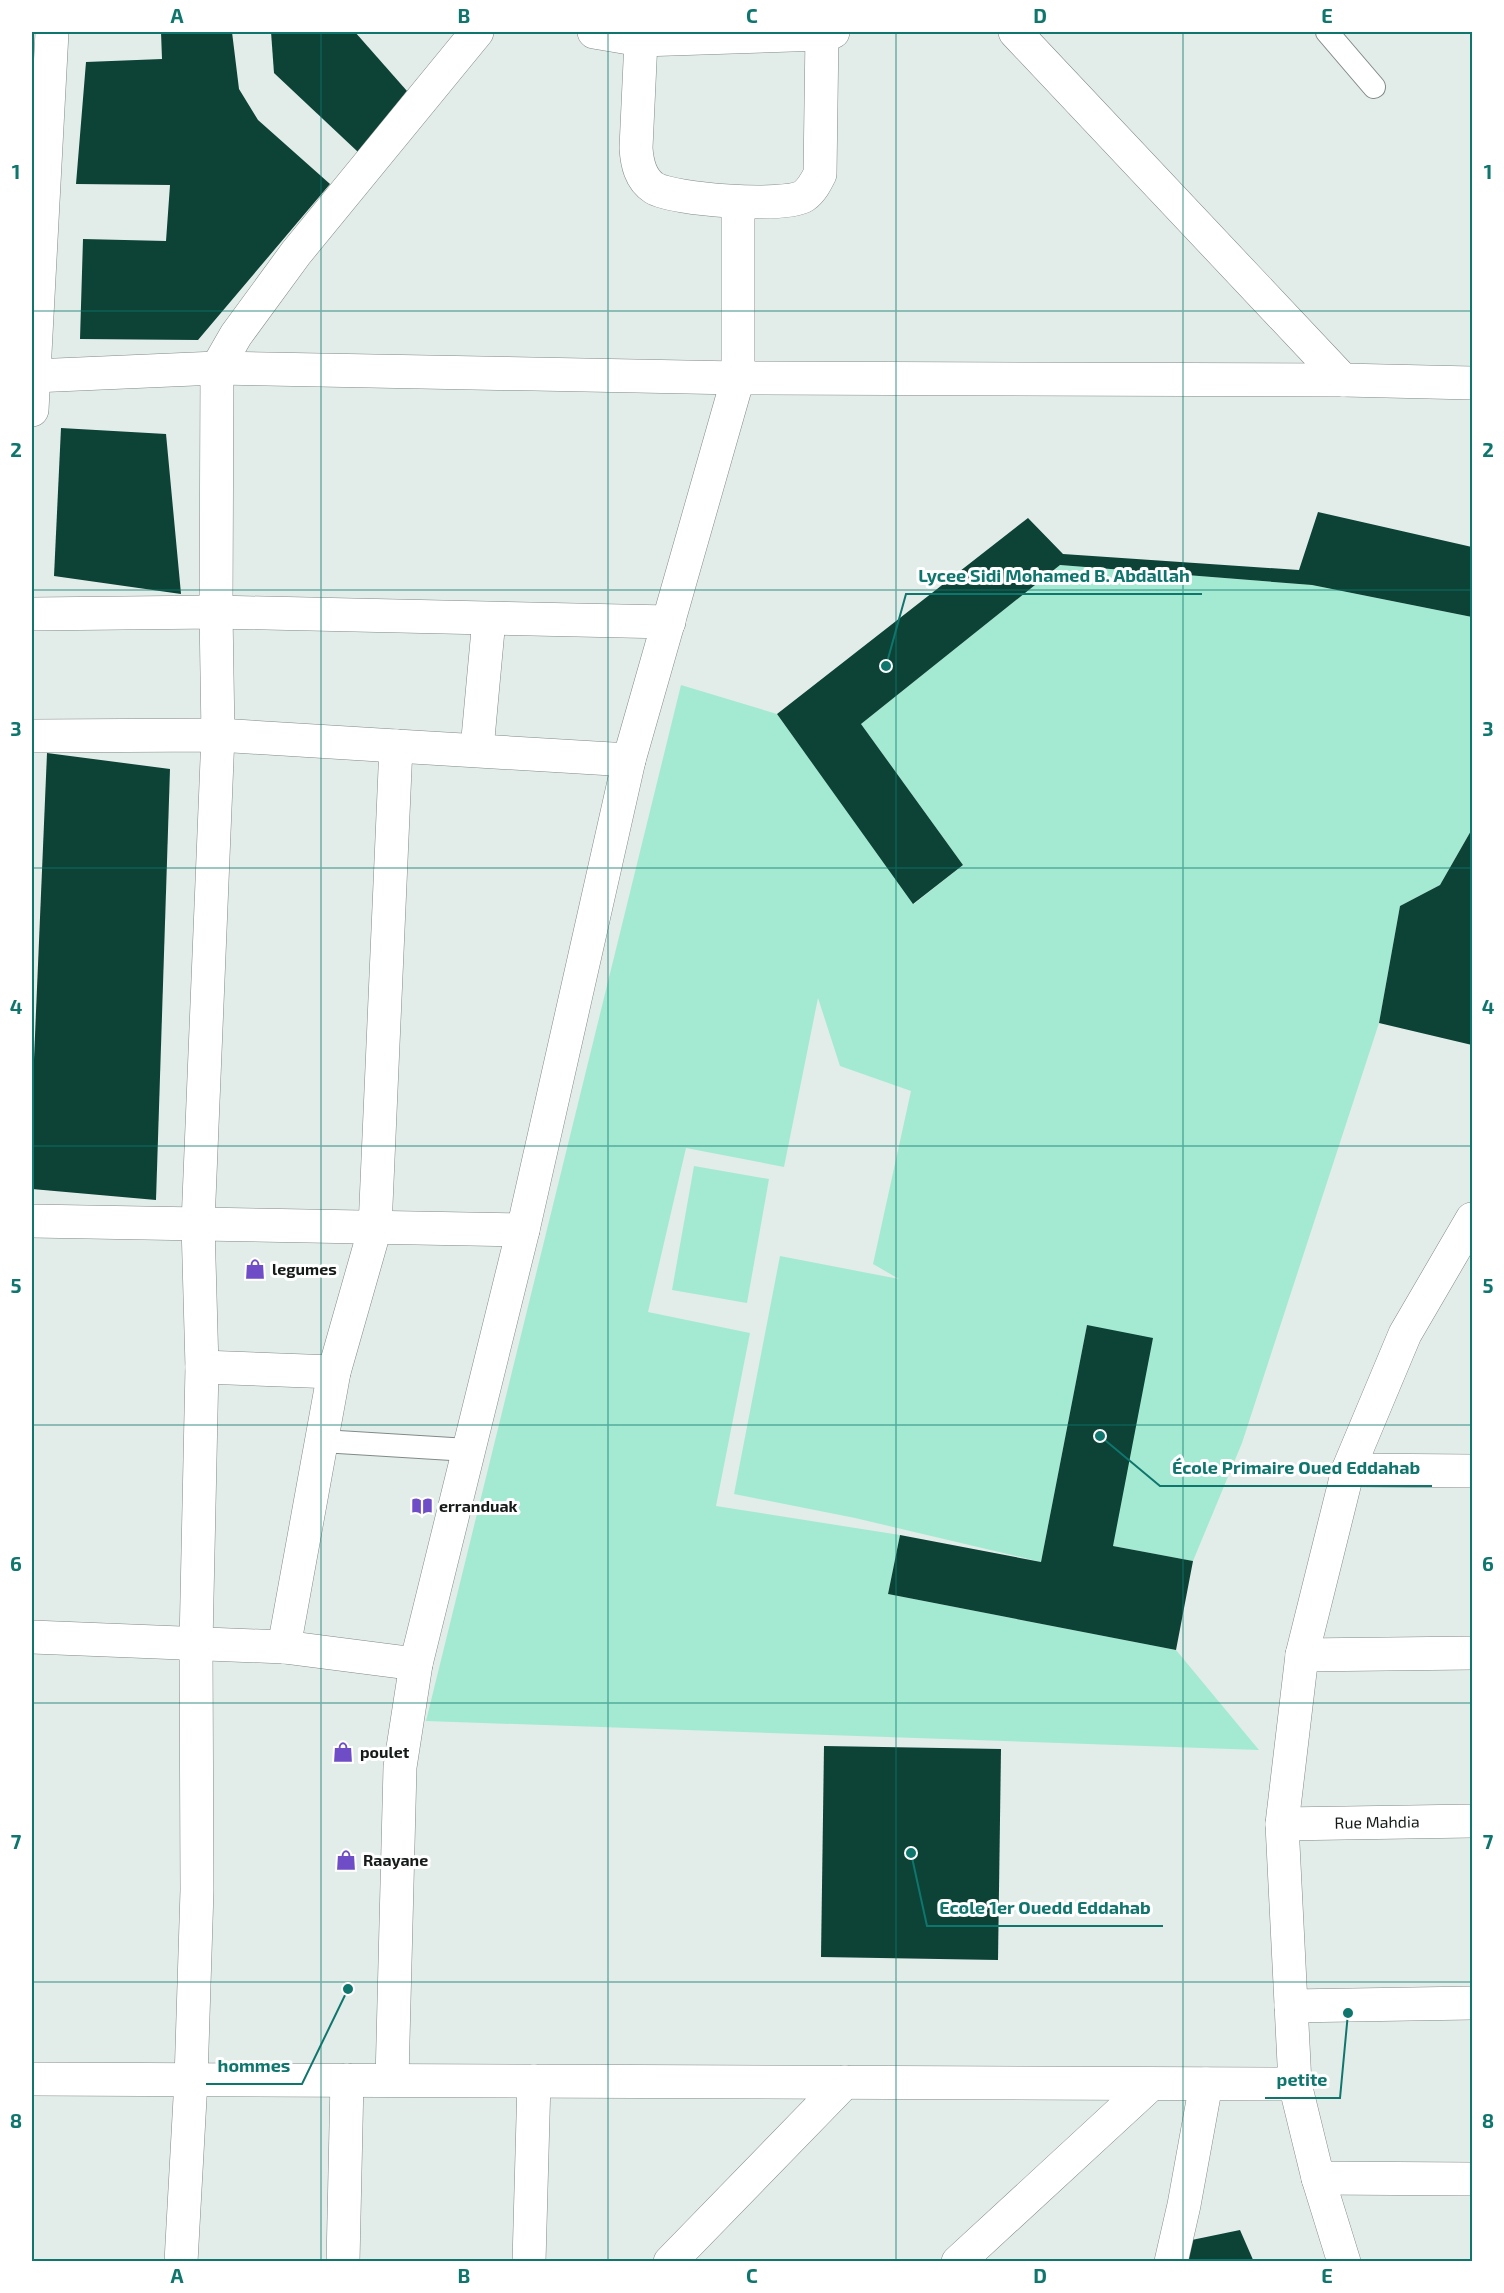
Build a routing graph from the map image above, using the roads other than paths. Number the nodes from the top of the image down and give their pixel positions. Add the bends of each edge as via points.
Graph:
1 (52, 32) edge
2 (477, 32) edge
3 (594, 32) edge
4 (1015, 32) edge
5 (1327, 32) edge
6 (828, 33) edge
7 (640, 40) junction
8 (1374, 87) dead end
9 (738, 202) junction
10 (217, 368) junction
11 (33, 376) junction
12 (738, 378) junction
13 (1344, 380) junction
14 (1473, 382) edge
15 (32, 410) edge
16 (216, 612) junction
17 (32, 614) edge
18 (489, 619) junction
19 (669, 622) junction
20 (218, 735) junction
21 (32, 736) edge
22 (396, 746) junction
23 (477, 749) junction
24 (629, 760) junction
25 (1473, 1219) edge
26 (32, 1221) edge
27 (198, 1224) junction
28 (375, 1228) junction
29 (523, 1230) junction
30 (202, 1367) junction
31 (334, 1372) junction
32 (322, 1441) junction
33 (468, 1450) junction
34 (1348, 1470) junction
35 (1473, 1472) edge
36 (32, 1637) edge
37 (196, 1644) junction
38 (284, 1647) junction
39 (1473, 1653) edge
40 (1302, 1655) junction
41 (416, 1665) junction
42 (1473, 1821) edge
43 (1282, 1824) junction
44 (1473, 2003) edge
45 (1291, 2006) junction
46 (32, 2079) edge
47 (192, 2080) junction
48 (347, 2080) junction
49 (392, 2080) junction
50 (534, 2081) junction
51 (845, 2082) junction
52 (1151, 2084) junction
53 (1206, 2084) junction
54 (1294, 2084) junction
55 (1318, 2178) junction
56 (1473, 2179) edge
57 (181, 2262) edge
58 (343, 2262) edge
59 (529, 2262) edge
60 (670, 2262) edge
61 (958, 2262) edge
62 (1171, 2262) edge
63 (1344, 2262) edge

1 - 11 street
2 - 10 street via 296,253 236,335
3 - 7 street
4 - 13 street
5 - 8 lane
6 - 7 street
6 - 9 street via 817,180 803,197
7 - 9 street via 636,148 642,177 668,194
9 - 12 street
10 - 11 street
10 - 12 street
10 - 16 street
11 - 15 street
12 - 13 street
12 - 19 street
13 - 14 street
16 - 17 street
16 - 18 street
16 - 20 street
18 - 19 street
18 - 23 street
19 - 24 street
20 - 21 street
20 - 22 street
20 - 27 street
22 - 23 street
22 - 28 street
23 - 24 street
24 - 29 street
25 - 34 street via 1405,1334
26 - 27 street
27 - 28 street
27 - 30 street
28 - 29 street
28 - 31 street
29 - 33 street
30 - 31 street
30 - 37 street
31 - 32 street
32 - 33 lane
32 - 38 street
33 - 41 street
34 - 35 street
34 - 40 street
36 - 37 street
37 - 38 street
37 - 47 street via 197,1890
38 - 41 street
39 - 40 street
40 - 43 street
41 - 49 street via 400,1767
42 - 43 street, Rue Mahdia
43 - 45 street
44 - 45 street
45 - 54 street
46 - 47 street
47 - 48 street
47 - 57 street
48 - 49 street
48 - 58 street
49 - 50 street
50 - 51 street
50 - 59 street
51 - 52 street
51 - 60 street
52 - 53 street
52 - 61 street
53 - 54 street
53 - 62 street
54 - 55 street
55 - 56 street
55 - 63 street

